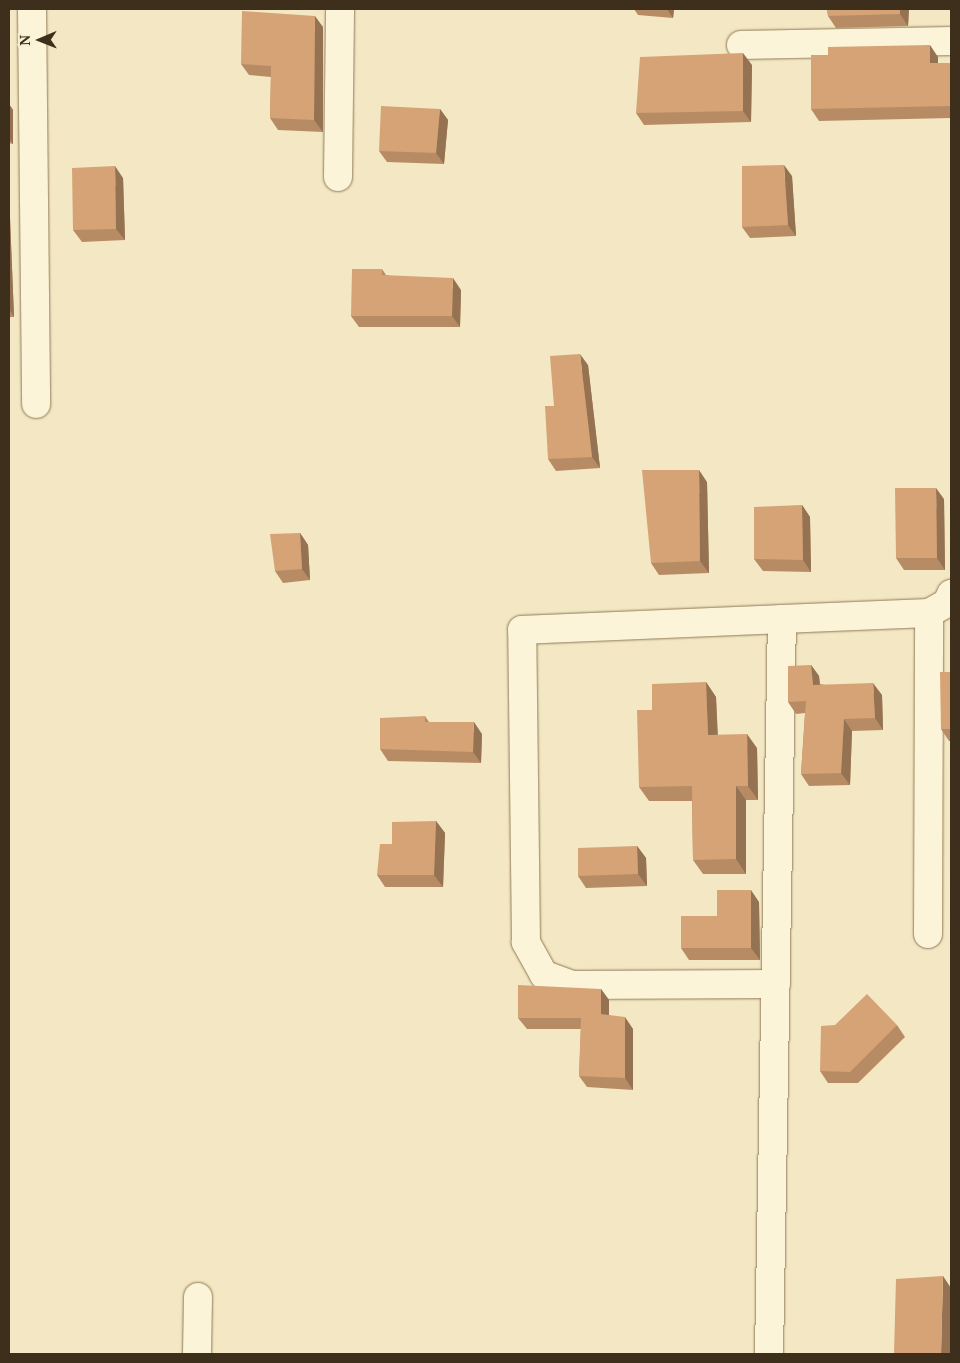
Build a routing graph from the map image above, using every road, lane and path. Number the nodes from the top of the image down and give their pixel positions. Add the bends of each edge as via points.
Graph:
1 (32, 9) edge
2 (340, 9) edge
3 (951, 41) edge
4 (741, 45) dead end
5 (21, 78) edge
6 (338, 177) dead end
7 (36, 404) dead end
8 (951, 594) edge
9 (929, 613) junction
10 (782, 619) junction
11 (928, 934) dead end
12 (776, 984) junction
13 (198, 1297) dead end
14 (197, 1354) edge
15 (769, 1354) edge

1 - 5 street
2 - 6 street
3 - 4 street
5 - 7 street
8 - 9 street via 947,603
9 - 10 street
9 - 11 street
10 - 12 street
10 - 12 street via 522,630 526,942 544,975 572,985
12 - 15 street
13 - 14 street

